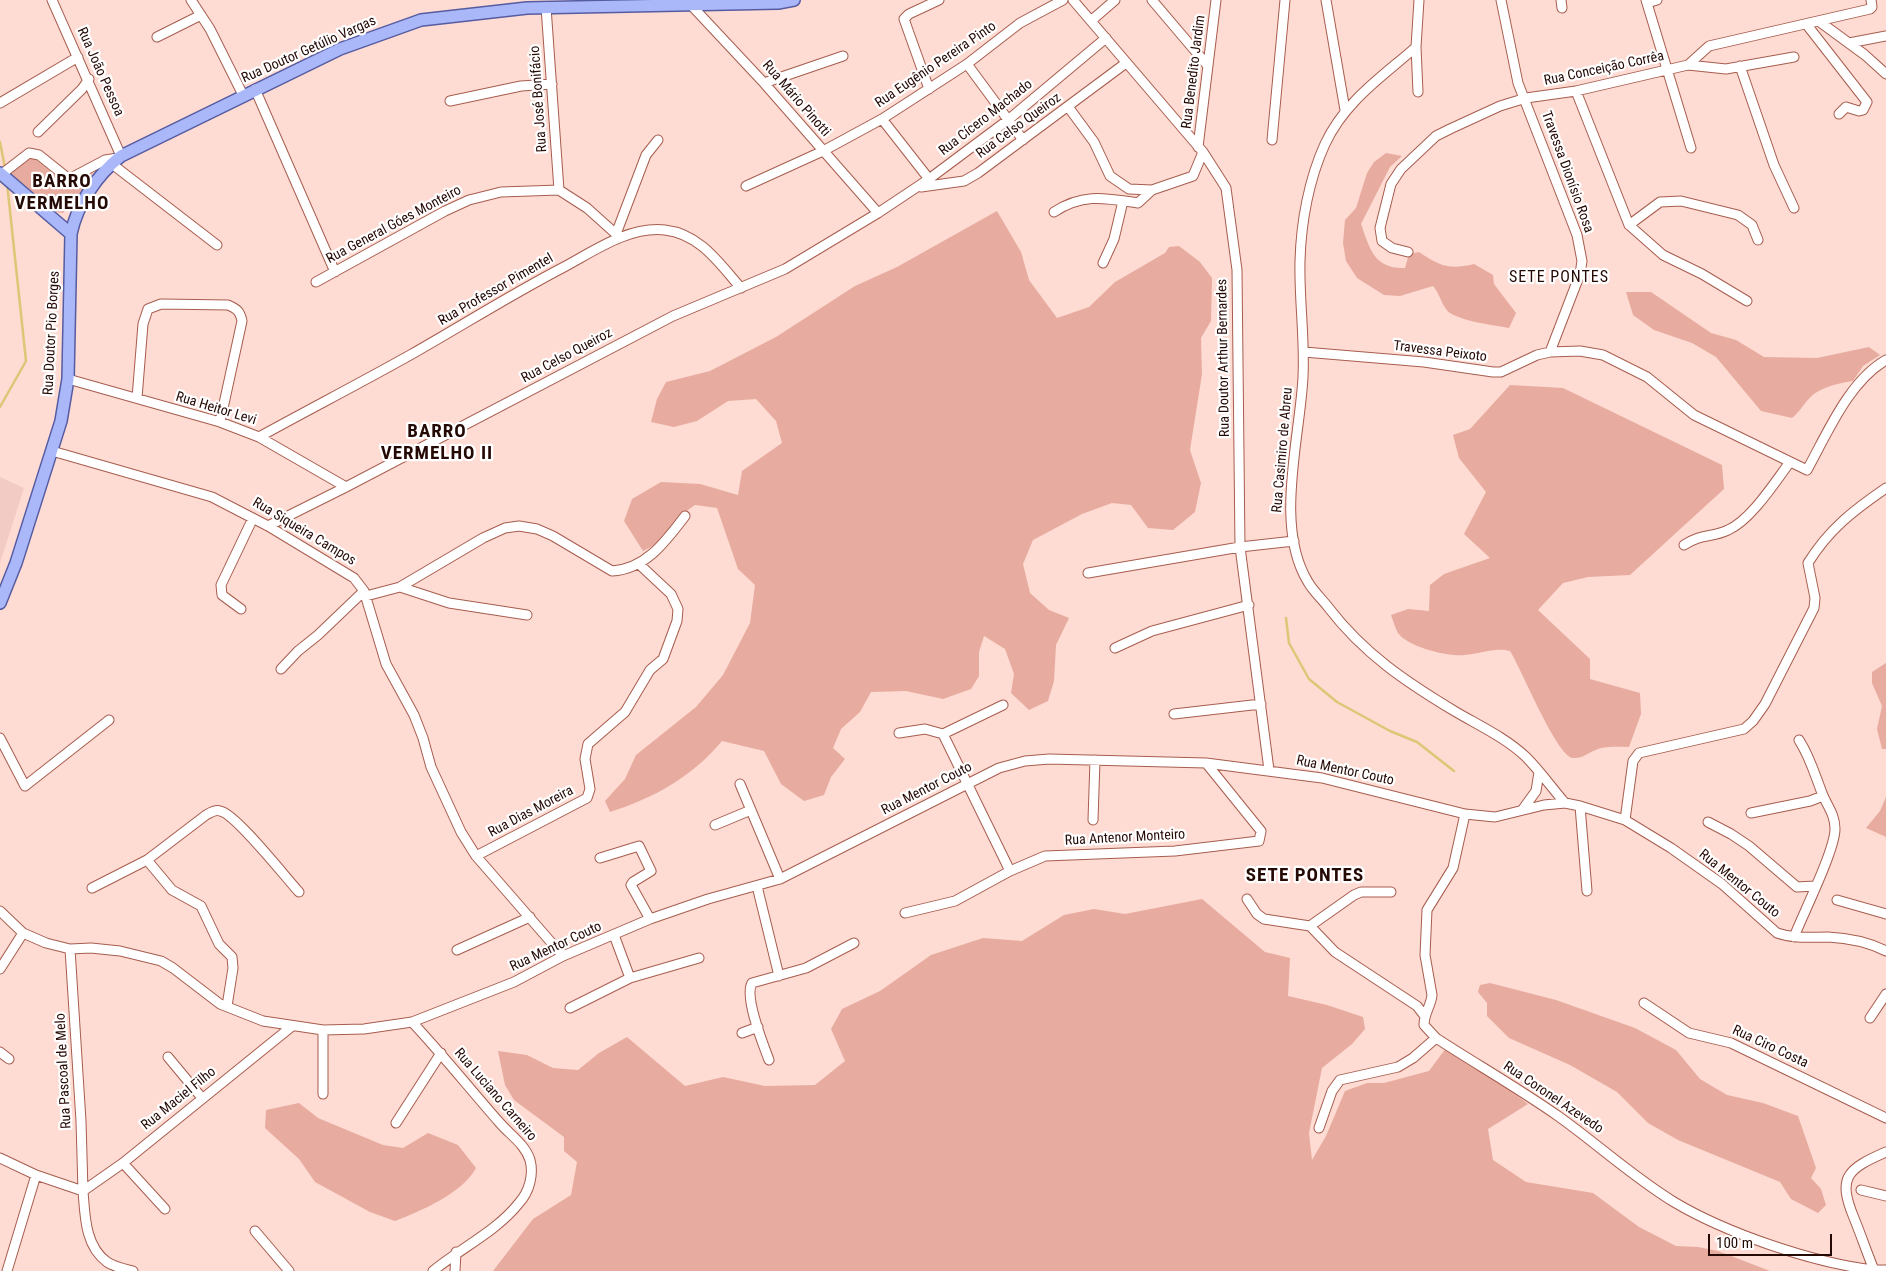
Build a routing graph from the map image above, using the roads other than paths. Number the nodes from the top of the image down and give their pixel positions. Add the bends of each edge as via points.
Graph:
1 (52, 0) edge
2 (191, 0) edge
3 (794, 0) edge
4 (940, 0) edge
5 (1063, 0) edge
6 (1072, 0) edge
7 (1115, 0) edge
8 (1152, 0) edge
9 (1216, 0) edge
10 (1285, 0) edge
11 (1326, 0) edge
12 (1419, 0) edge
13 (1500, 0) edge
14 (1657, 0) edge
15 (777, 2) edge
16 (1647, 2) edge
17 (524, 4) edge
18 (921, 4) edge
19 (1871, 4) edge
20 (691, 5) junction
21 (546, 7) junction
22 (201, 14) junction
23 (1092, 20) junction
24 (1820, 22) junction
25 (1807, 25) junction
26 (1886, 36) edge
27 (157, 37) dead end
28 (1106, 38) junction
29 (1849, 43) junction
30 (1416, 47) junction
31 (843, 56) dead end
32 (78, 57) junction
33 (1794, 57) dead end
34 (1126, 63) junction
35 (967, 64) junction
36 (1688, 65) junction
37 (1208, 66) junction
38 (1740, 66) junction
39 (1668, 69) junction
40 (1886, 74) edge
41 (89, 79) junction
42 (764, 83) junction
43 (552, 84) junction
44 (256, 89) junction
45 (929, 89) junction
46 (1576, 90) junction
47 (1418, 92) dead end
48 (243, 95) junction
49 (1526, 98) junction
50 (450, 101) dead end
51 (0, 103) edge
52 (1068, 108) junction
53 (1346, 110) junction
54 (1839, 114) dead end
55 (882, 119) junction
56 (1008, 120) junction
57 (38, 132) dead end
58 (658, 140) dead end
59 (1023, 140) junction
60 (1272, 140) dead end
61 (1691, 148) dead end
62 (1200, 150) junction
63 (823, 151) junction
64 (117, 159) junction
65 (4, 174) edge
66 (928, 179) junction
67 (746, 186) dead end
68 (917, 187) junction
69 (559, 190) junction
70 (1152, 190) junction
71 (1123, 201) junction
72 (1794, 208) dead end
73 (1054, 212) dead end
74 (878, 213) junction
75 (1629, 225) junction
76 (71, 234) junction
77 (616, 236) junction
78 (1758, 240) dead end
79 (216, 245) dead end
80 (1408, 252) dead end
81 (1103, 263) dead end
82 (335, 272) junction
83 (316, 282) dead end
84 (741, 288) junction
85 (1747, 301) dead end
86 (1304, 352) junction
87 (1550, 352) junction
88 (1886, 360) edge
89 (68, 379) junction
90 (137, 398) junction
91 (220, 422) junction
92 (259, 437) junction
93 (52, 451) junction
94 (1790, 462) junction
95 (346, 487) junction
96 (1886, 488) edge
97 (685, 516) dead end
98 (253, 518) junction
99 (268, 526) junction
100 (1294, 541) junction
101 (1684, 545) dead end
102 (1240, 547) junction
103 (640, 565) junction
104 (1088, 573) dead end
105 (400, 587) junction
106 (365, 594) junction
107 (0, 603) edge
108 (1249, 605) junction
109 (241, 609) dead end
110 (527, 615) dead end
111 (1114, 648) dead end
112 (281, 669) dead end
113 (1261, 704) junction
114 (1003, 705) dead end
115 (1174, 714) dead end
116 (109, 720) dead end
117 (899, 733) dead end
118 (943, 734) junction
119 (0, 738) edge
120 (1799, 740) dead end
121 (1095, 760) junction
122 (1206, 763) junction
123 (1269, 770) junction
124 (1539, 772) junction
125 (740, 784) dead end
126 (966, 784) junction
127 (1823, 796) junction
128 (1565, 803) junction
129 (1580, 806) junction
130 (1523, 809) junction
131 (751, 810) junction
132 (1751, 812) dead end
133 (1466, 814) junction
134 (1093, 820) dead end
135 (1624, 820) junction
136 (1708, 822) dead end
137 (715, 825) dead end
138 (476, 856) junction
139 (600, 858) dead end
140 (147, 860) junction
141 (1010, 871) junction
142 (780, 879) junction
143 (758, 886) junction
144 (1814, 886) junction
145 (92, 888) dead end
146 (1587, 891) dead end
147 (298, 892) dead end
148 (1391, 892) dead end
149 (1246, 899) dead end
150 (1837, 900) dead end
151 (0, 911) edge
152 (905, 913) dead end
153 (1886, 914) edge
154 (530, 917) junction
155 (650, 919) junction
156 (1310, 926) junction
157 (23, 934) junction
158 (614, 935) junction
159 (1794, 937) junction
160 (854, 943) dead end
161 (70, 950) junction
162 (457, 950) dead end
163 (1886, 951) edge
164 (563, 956) junction
165 (699, 958) dead end
166 (0, 969) edge
167 (778, 976) junction
168 (630, 978) junction
169 (1886, 994) edge
170 (1644, 1003) dead end
171 (227, 1006) junction
172 (570, 1008) dead end
173 (1424, 1015) junction
174 (1870, 1018) dead end
175 (412, 1022) junction
176 (291, 1027) junction
177 (758, 1027) junction
178 (324, 1030) junction
179 (742, 1034) dead end
180 (1436, 1038) junction
181 (0, 1052) edge
182 (441, 1053) junction
183 (168, 1057) dead end
184 (9, 1059) dead end
185 (769, 1060) dead end
186 (323, 1094) dead end
187 (202, 1098) junction
188 (1886, 1118) edge
189 (396, 1123) dead end
190 (1319, 1128) dead end
191 (1886, 1152) edge
192 (0, 1158) edge
193 (123, 1163) junction
194 (36, 1175) junction
195 (1861, 1190) dead end
196 (83, 1191) junction
197 (1886, 1196) edge
198 (165, 1209) dead end
199 (255, 1231) dead end
200 (456, 1252) junction
201 (108, 1263) junction
202 (1874, 1270) junction
203 (1886, 1270) edge
204 (7, 1271) edge
205 (102, 1271) edge
206 (133, 1271) edge
207 (289, 1271) edge
208 (433, 1271) edge
209 (455, 1271) edge

1 - 32 street, Rua João Pessoa
2 - 22 street
3 - 15 main road, Rua Doutor Getúlio Vargas
4 - 18 street
5 - 35 street, Rua Eugênio Pereira Pinto via 1020,23
6 - 23 street, Rua Doutor Arthur Bernardes
7 - 23 street
8 - 37 street
9 - 37 street, Rua Benedito Jardim
10 - 60 street
11 - 53 street
12 - 30 street
13 - 49 street, Travessa Dionísio Rosa via 1518,83
14 - 16 street
15 - 20 main road, Rua Doutor Getúlio Vargas
16 - 39 street
17 - 21 main road, Rua Doutor Getúlio Vargas
17 - 44 main road, Rua Doutor Getúlio Vargas via 421,20 353,44
18 - 45 street via 906,16 904,22
19 - 24 street
20 - 21 main road, Rua Doutor Getúlio Vargas
20 - 42 street, Rua Mário Pinotti
21 - 43 street, Rua José Bonifácio
22 - 27 street
22 - 48 street
23 - 28 street, Rua Doutor Arthur Bernardes
24 - 25 street
24 - 29 street
25 - 36 street via 1709,46
25 - 54 street via 1867,102 1863,110 1846,107
26 - 29 street
28 - 34 street, Rua Doutor Arthur Bernardes
28 - 56 street, Rua Cícero Machado
29 - 40 street
30 - 47 street
30 - 53 street, Rua Casimiro de Abreu via 1364,90
31 - 42 street
32 - 41 street, Rua João Pessoa
32 - 51 street
33 - 38 street, Rua Conceição Corrêa
34 - 52 street, Rua Celso Queiroz
34 - 62 street, Rua Doutor Arthur Bernardes
35 - 45 street, Rua Eugênio Pereira Pinto
35 - 56 street
36 - 38 street, Rua Conceição Corrêa via 1726,69
36 - 39 street, Rua Conceição Corrêa
37 - 62 street, Rua Benedito Jardim
38 - 72 street via 1774,166
39 - 46 street, Rua Conceição Corrêa
39 - 61 street
41 - 57 street
41 - 64 street, Rua João Pessoa
42 - 63 street, Rua Mário Pinotti
43 - 50 street via 521,86
43 - 69 street, Rua José Bonifácio
44 - 48 main road, Rua Doutor Getúlio Vargas
44 - 82 street
45 - 55 street, Rua Eugênio Pereira Pinto
46 - 49 street, Rua Conceição Corrêa
46 - 75 street
48 - 64 main road, Rua Doutor Getúlio Vargas
49 - 80 street, Rua Conceição Corrêa via 1500,106 1436,136 1401,169 1384,203 1379,235 1385,245
49 - 87 street, Travessa Dionísio Rosa via 1577,235 1582,261
52 - 59 street, Rua Celso Queiroz
52 - 70 street via 1094,142 1110,176 1129,189
53 - 86 street, Rua Casimiro de Abreu via 1326,142 1315,169 1302,230
55 - 63 street, Rua Eugênio Pereira Pinto
55 - 66 street
56 - 59 street
56 - 66 street, Rua Cícero Machado
58 - 77 street via 646,155
59 - 68 street, Rua Celso Queiroz via 964,181
62 - 70 street, Rua Benedito Jardim via 1194,176
62 - 102 street, Rua Doutor Arthur Bernardes via 1226,188 1237,270
63 - 67 street, Rua Eugênio Pereira Pinto
63 - 74 street, Rua Mário Pinotti
64 - 65 street, Rua Doutor Getúlio Vargas via 105,160 69,179 34,153 29,153
64 - 76 main road, Rua Doutor Getúlio Vargas via 82,203
64 - 79 street
65 - 76 main road
66 - 68 street, Rua Cícero Machado
68 - 74 street, Rua Cícero Machado
69 - 77 street via 587,208
69 - 82 street, Rua General Góes Monteiro via 501,192 469,200
70 - 71 street via 1138,202
71 - 73 street via 1089,198 1069,202
71 - 81 street via 1114,238
74 - 84 street, Rua Celso Queiroz via 785,269
75 - 78 street via 1660,202 1682,201 1738,214 1752,225
75 - 85 street via 1664,255
76 - 89 main road, Rua Doutor Pio Borges
77 - 84 street, Rua Professor Pimentel via 653,229 683,233 709,251
77 - 92 street, Rua Professor Pimentel via 412,354
82 - 83 street, Rua General Góes Monteiro
84 - 95 street, Rua Celso Queiroz via 673,316
86 - 87 street, Travessa Peixoto via 1424,362 1493,372 1510,369
86 - 100 street, Rua Casimiro de Abreu via 1302,402 1290,501
87 - 94 street, Travessa Peixoto via 1580,351 1602,355 1647,377 1694,415
88 - 94 street, Travessa Peixoto via 1876,366 1844,403 1807,470
89 - 90 street, Rua Heitor Levi
89 - 93 main road, Rua Doutor Pio Borges
90 - 91 street, Rua Heitor Levi
90 - 91 street via 143,324 148,308 161,304 228,305 237,308 242,321
91 - 92 street, Rua Heitor Levi
92 - 95 street, Rua Heitor Levi
93 - 98 street, Rua Siqueira Campos via 212,497
93 - 107 main road, Rua Doutor Pio Borges
94 - 101 street via 1761,501 1734,526 1727,531 1702,535
95 - 99 street, Rua Celso Queiroz
96 - 135 street via 1850,512 1817,548 1808,563 1814,608 1753,721 1744,729 1729,734 1639,753 1633,761
97 - 103 street
98 - 99 street, Rua Siqueira Campos
98 - 109 street via 221,585 222,595
99 - 106 street, Rua Siqueira Campos via 354,578
100 - 102 street
100 - 124 street, Rua Casimiro de Abreu via 1308,582 1342,626 1374,657 1504,741 1526,757
102 - 104 street
102 - 108 street, Rua Doutor Arthur Bernardes
103 - 105 street via 612,571 553,536 537,529 512,527 483,538
103 - 138 street, Rua Dias Moreira via 675,601 677,621 663,659 650,670 625,712 588,744 585,759 590,789 587,798
105 - 106 street
105 - 110 street via 449,603
106 - 112 street
106 - 138 street, Rua Siqueira Campos via 386,664 414,716 431,767 461,832
108 - 111 street via 1152,631
108 - 113 street, Rua Doutor Arthur Bernardes
113 - 115 street
113 - 123 street, Rua Doutor Arthur Bernardes
114 - 118 street
116 - 119 street via 25,786
117 - 118 street via 925,729
118 - 126 street
120 - 127 street via 1811,761
121 - 122 street, Rua Mentor Couto
121 - 126 street, Rua Mentor Couto via 1025,761 1000,768
121 - 134 street
122 - 123 street, Rua Mentor Couto
122 - 141 street, Rua Antenor Monteiro via 1261,831 1260,840 1175,851 1045,856
123 - 133 street, Rua Mentor Couto via 1322,778
124 - 128 street, Rua Casimiro de Abreu
124 - 130 street via 1536,791
125 - 131 street
126 - 141 street
126 - 142 street, Rua Mentor Couto
127 - 132 street
127 - 144 street via 1833,812 1835,830 1830,852
128 - 129 street, Rua Mentor Couto
128 - 130 street, Rua Mentor Couto
129 - 135 street, Rua Mentor Couto
129 - 146 street
130 - 133 street, Rua Mentor Couto via 1495,817
131 - 137 street
131 - 142 street
133 - 173 street via 1453,868 1427,910 1426,955 1432,1001
135 - 159 street, Rua Mentor Couto via 1722,884 1769,928
136 - 144 street via 1749,846 1797,887
138 - 154 street, Rua Siqueira Campos
139 - 155 street via 639,846 651,871 632,882 631,886
140 - 145 street
140 - 147 street via 206,815 220,811 235,820
140 - 171 street via 172,890 201,906 219,944 232,957 234,968
141 - 152 street, Rua Antenor Monteiro via 955,901
142 - 143 street, Rua Mentor Couto
143 - 155 street, Rua Mentor Couto
143 - 167 street
144 - 159 street
148 - 156 street via 1361,892
149 - 156 street via 1264,919
150 - 153 street
151 - 157 street, Rua Mentor Couto
154 - 162 street
154 - 164 street, Rua Siqueira Campos
155 - 158 street, Rua Mentor Couto
156 - 173 street via 1335,952 1417,1006
157 - 161 street, Rua Mentor Couto
157 - 166 street
158 - 164 street, Rua Mentor Couto
158 - 168 street
159 - 163 street, Rua Mentor Couto via 1867,942
160 - 167 street via 821,961
161 - 171 street, Rua Mentor Couto via 120,951 161,961
161 - 196 street, Rua Pascoal de Melo
164 - 175 street, Rua Mentor Couto via 514,982
165 - 168 street
167 - 177 street via 756,981 750,986
168 - 172 street
169 - 174 street
170 - 188 street, Rua Ciro Costa via 1689,1033 1731,1043
171 - 176 street, Rua Mentor Couto via 263,1021
173 - 180 street, Rua Coronel Azevedo via 1424,1025
175 - 178 street, Rua Mentor Couto via 364,1029
175 - 182 street, Rua Luciano Carneiro
176 - 178 street, Rua Mentor Couto
176 - 187 street, Rua Maciel Filho
177 - 179 street
177 - 185 street
178 - 186 street
180 - 190 street via 1398,1067 1340,1080 1332,1091
180 - 202 street, Rua Coronel Azevedo via 1555,1114 1680,1205 1776,1246 1851,1267
181 - 184 street
182 - 189 street
182 - 200 street, Rua Luciano Carneiro via 522,1145 530,1158 532,1170 520,1203 501,1223
183 - 187 street
187 - 193 street, Rua Maciel Filho
191 - 202 street via 1856,1167 1844,1188 1847,1204
192 - 194 street
193 - 196 street, Rua Maciel Filho
193 - 198 street
194 - 196 street
194 - 204 street
195 - 197 street
196 - 201 street, Rua Pascoal de Melo via 93,1246
199 - 207 street
200 - 208 street, Rua Luciano Carneiro
200 - 209 street
201 - 205 street
201 - 206 street
202 - 203 street, Rua Coronel Azevedo

